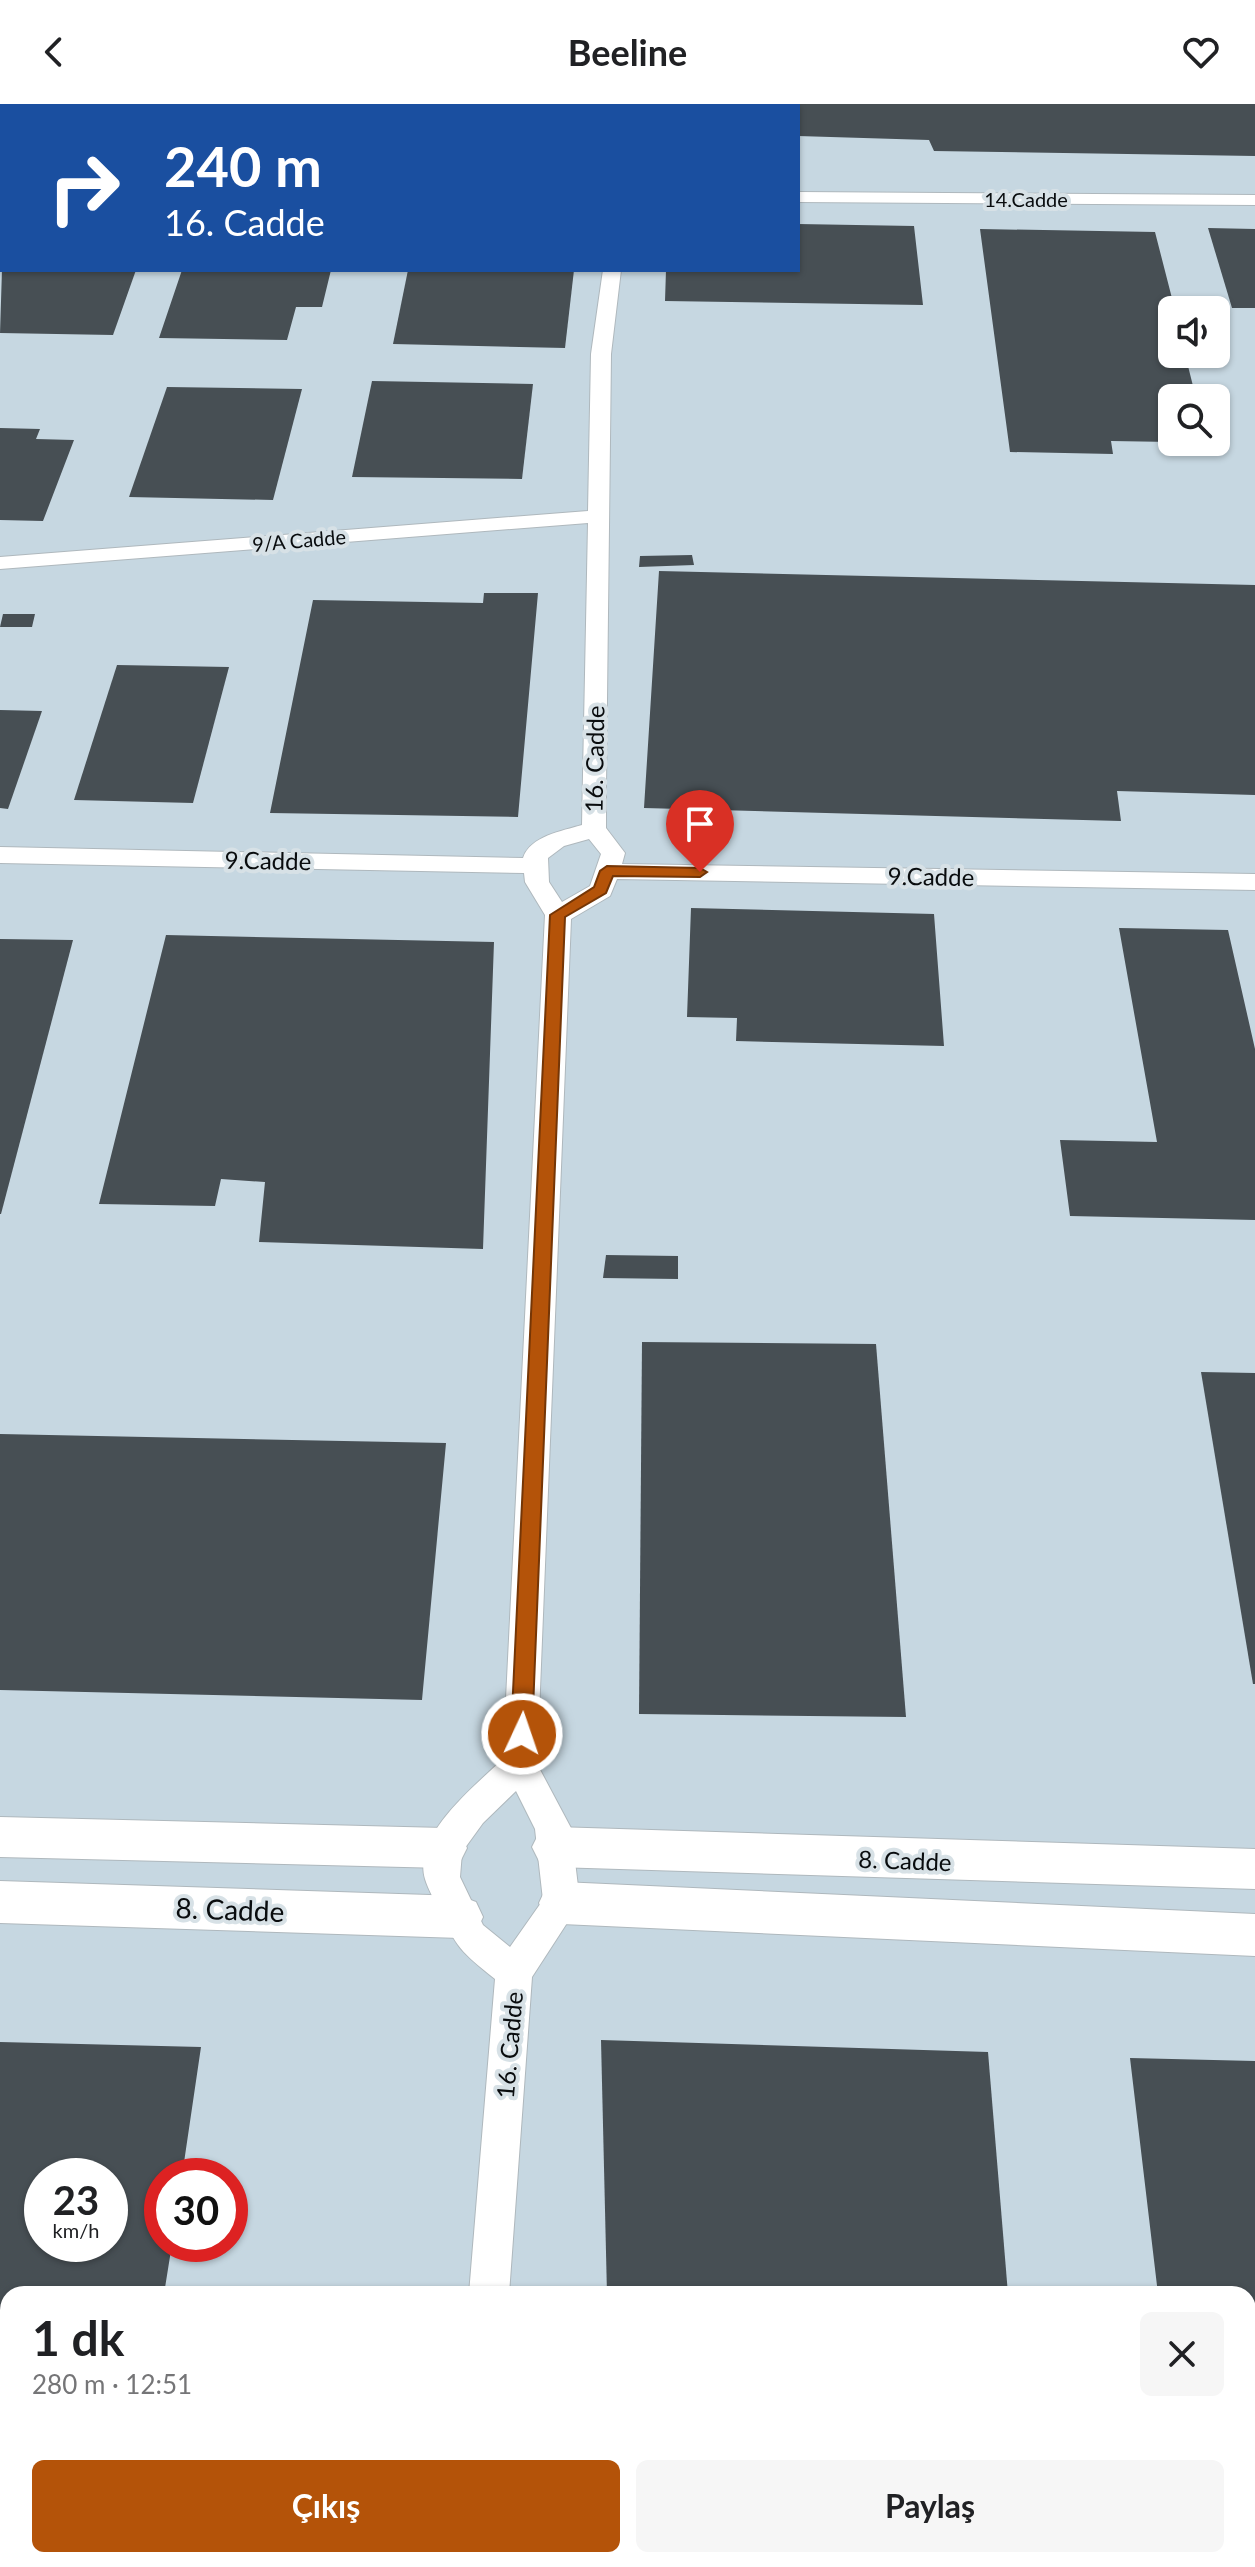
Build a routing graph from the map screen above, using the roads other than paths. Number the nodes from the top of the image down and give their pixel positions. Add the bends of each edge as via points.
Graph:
1 (800, 197) edge
2 (1255, 200) edge
3 (612, 272) edge
4 (598, 516) junction
5 (0, 563) edge
6 (594, 829) junction
7 (0, 855) edge
8 (536, 866) junction
9 (607, 871) junction
10 (1255, 882) edge
11 (558, 915) junction
12 (520, 1765) junction
13 (0, 1837) edge
14 (555, 1847) junction
15 (444, 1848) junction
16 (1255, 1869) edge
17 (0, 1902) edge
18 (562, 1903) junction
19 (460, 1917) junction
20 (1255, 1935) edge
21 (514, 1972) junction
22 (490, 2286) edge

1 - 2 street, 14.Cadde
3 - 4 street, 16. Cadde via 601,354
4 - 5 street, 9/A Cadde
4 - 6 street, 16. Cadde
6 - 8 street via 555,841 535,855
6 - 9 street, 16. Cadde via 613,853
7 - 8 street, 9.Cadde
8 - 11 street via 537,882
9 - 10 street, 9.Cadde
9 - 11 street via 601,890
11 - 12 street
12 - 14 street via 553,1828
12 - 15 street via 471,1812
13 - 15 street
14 - 16 street, 8. Cadde
14 - 18 street
15 - 19 street via 442,1877
17 - 19 street, 8. Cadde
18 - 20 street
18 - 21 street, 16. Cadde
19 - 21 street via 470,1937
21 - 22 street, 16. Cadde

